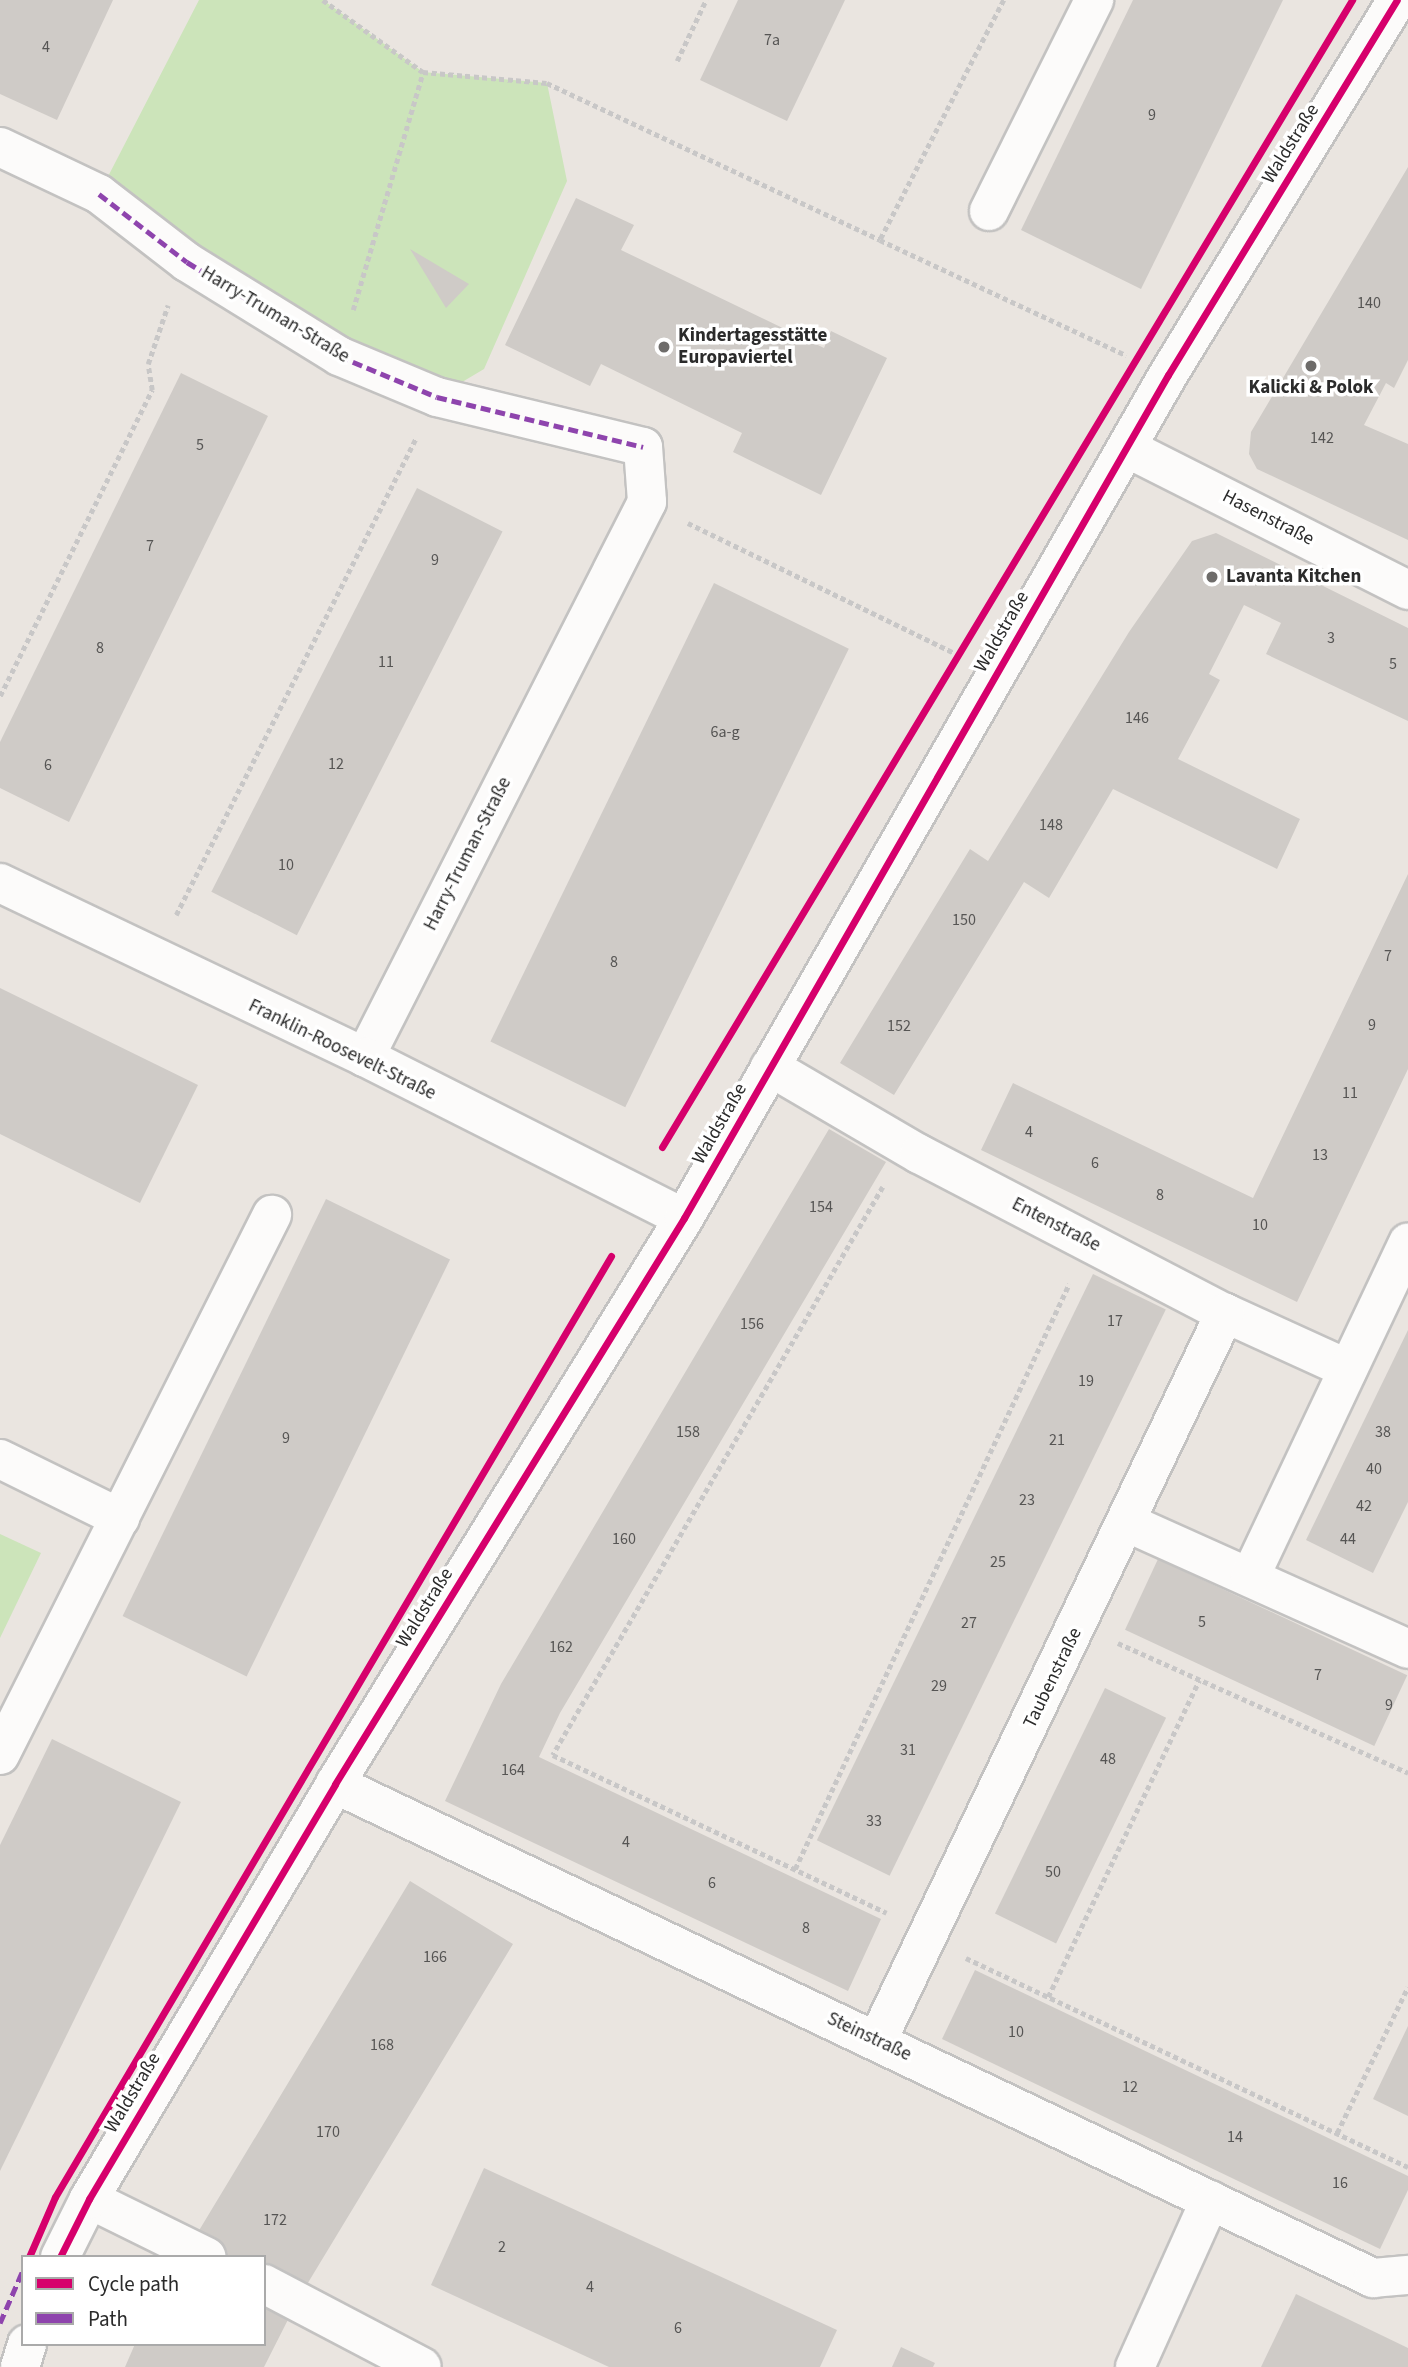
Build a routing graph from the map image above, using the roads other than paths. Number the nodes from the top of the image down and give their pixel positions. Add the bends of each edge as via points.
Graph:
1 (1094, 0) edge
2 (1397, 0) edge
3 (0, 146) edge
4 (989, 211) dead end
5 (1127, 448) junction
6 (1408, 590) edge
7 (0, 883) edge
8 (365, 1056) junction
9 (770, 1068) junction
10 (272, 1215) dead end
11 (684, 1218) junction
12 (1408, 1242) edge
13 (1225, 1313) junction
14 (1348, 1369) junction
15 (0, 1459) edge
16 (120, 1518) junction
17 (1128, 1522) junction
18 (1250, 1577) junction
19 (1408, 1648) edge
20 (0, 1755) edge
21 (335, 1784) junction
22 (877, 2041) junction
23 (89, 2199) junction
24 (1210, 2200) junction
25 (61, 2255) edge
26 (203, 2255) edge
27 (1406, 2276) edge
28 (266, 2285) edge
29 (26, 2346) edge
30 (19, 2367) edge
31 (422, 2367) edge
32 (1135, 2367) edge

1 - 4 street
2 - 5 street, Waldstraße
3 - 8 street, Harry-Truman-Straße via 99,194 187,262 339,356 437,397 643,447 647,502
5 - 6 street, Hasenstraße
5 - 9 street, Waldstraße
7 - 8 street, Franklin-Roosevelt-Straße
8 - 11 street, Franklin-Roosevelt-Straße
9 - 11 street, Waldstraße
9 - 13 street, Entenstraße via 907,1147
10 - 16 street
11 - 21 street, Waldstraße
12 - 14 street
13 - 14 street, Entenstraße
13 - 17 street, Taubenstraße
14 - 18 street
15 - 16 street
16 - 20 street
17 - 18 street
17 - 22 street, Taubenstraße
18 - 19 street
21 - 22 street, Steinstraße
21 - 23 street, Waldstraße
22 - 24 street, Steinstraße
23 - 25 street, Waldstraße
23 - 26 street
24 - 27 street, Steinstraße via 1373,2278
24 - 32 street
28 - 31 street
29 - 30 street

